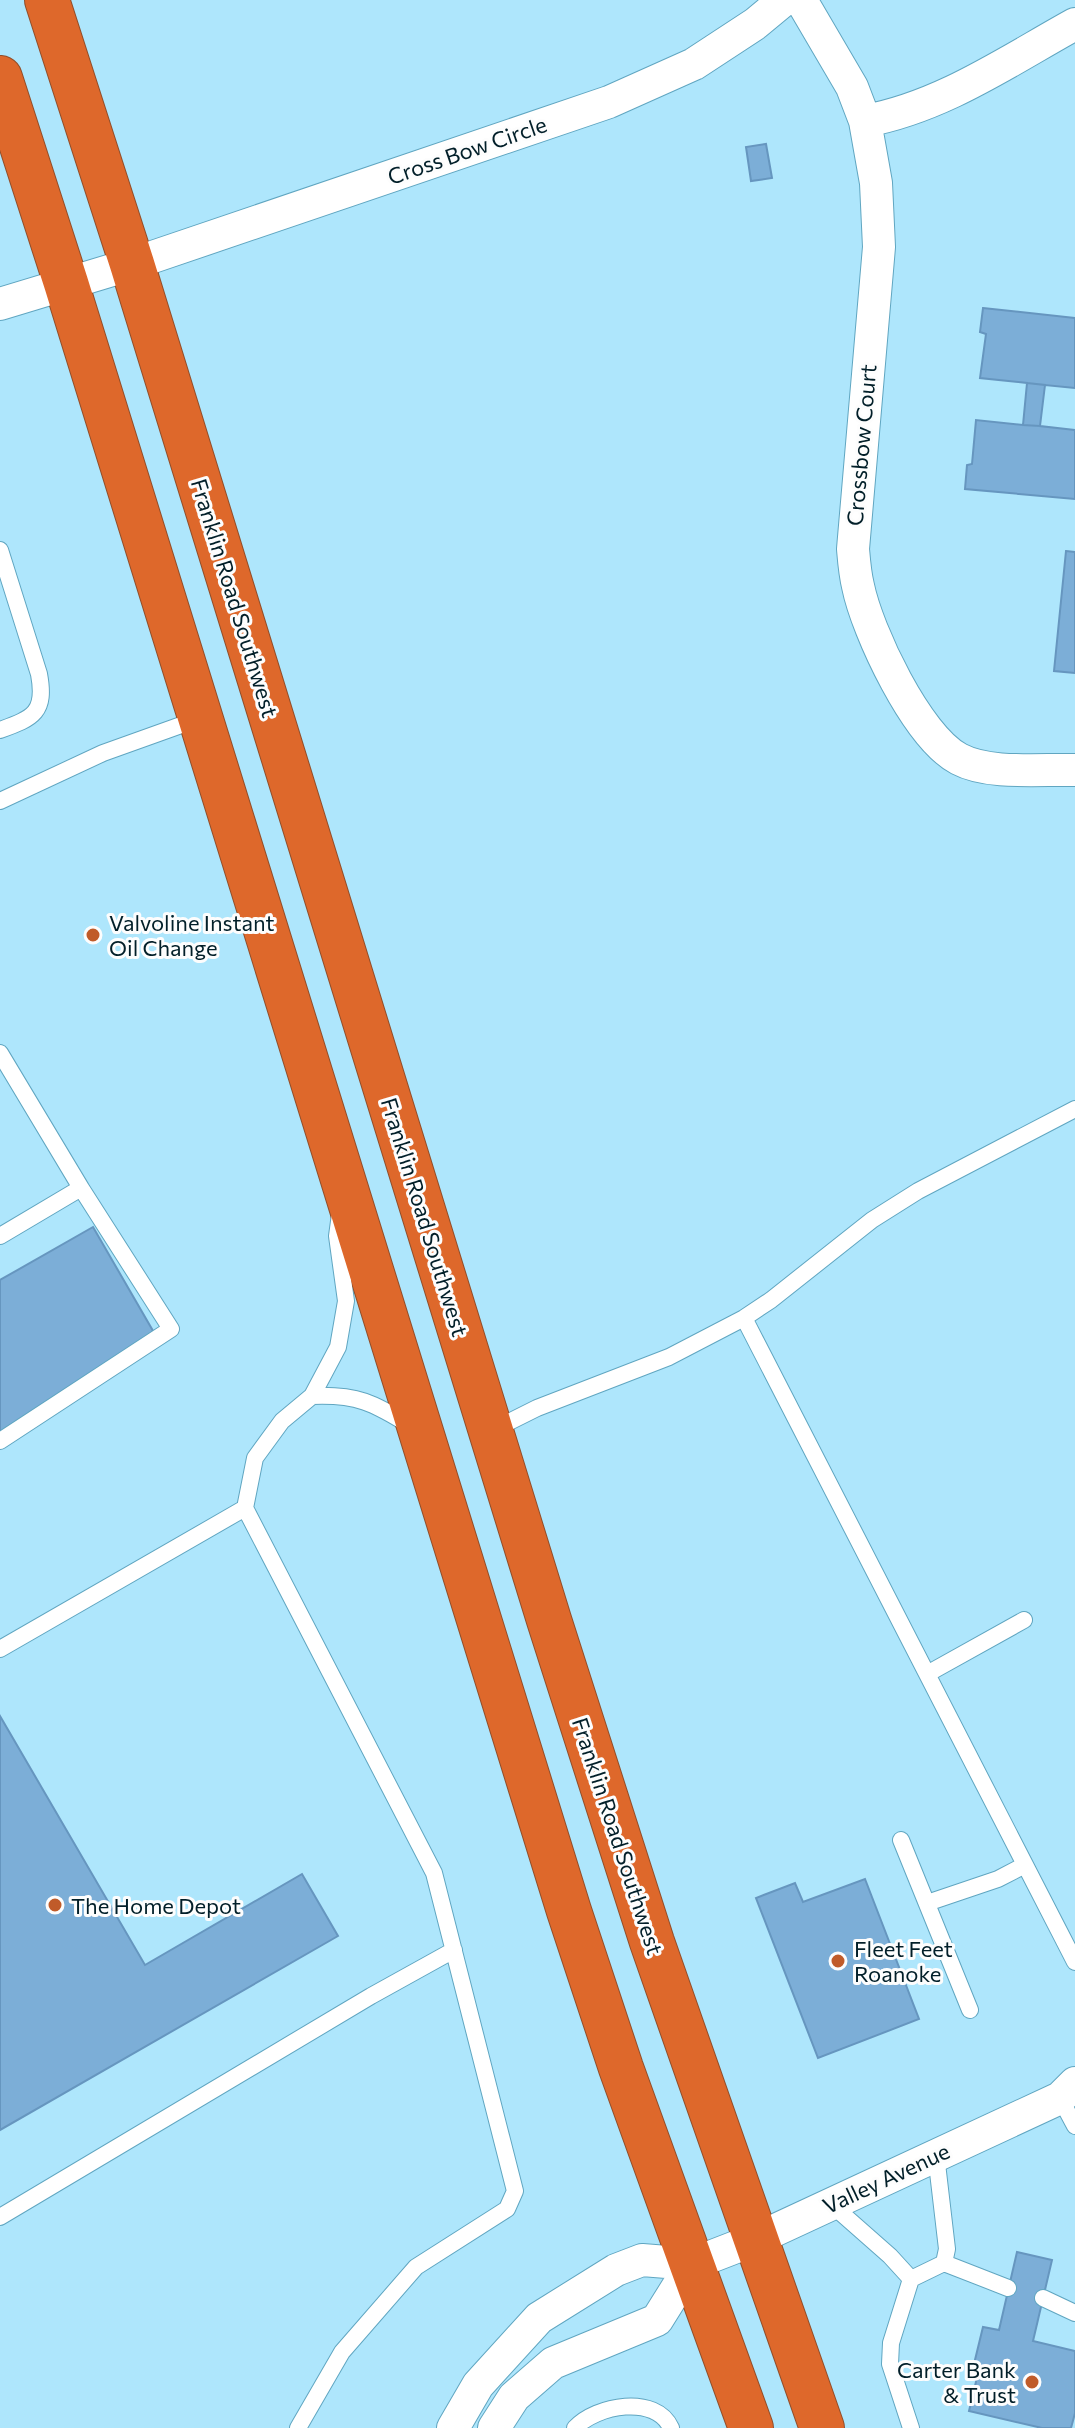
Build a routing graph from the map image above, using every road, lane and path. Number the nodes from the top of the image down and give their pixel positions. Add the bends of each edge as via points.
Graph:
1 (47, 0) edge
2 (784, 0) edge
3 (801, 0) edge
4 (1075, 24) edge
5 (0, 78) edge
6 (865, 121) junction
7 (132, 264) junction
8 (66, 283) junction
9 (0, 304) edge
10 (0, 550) edge
11 (200, 719) junction
12 (0, 730) edge
13 (1075, 770) edge
14 (0, 801) edge
15 (0, 1053) edge
16 (1075, 1109) edge
17 (345, 1186) junction
18 (81, 1188) junction
19 (0, 1236) edge
20 (744, 1318) junction
21 (312, 1396) junction
22 (491, 1431) junction
23 (423, 1434) junction
24 (0, 1441) edge
25 (245, 1508) junction
26 (1024, 1620) dead end
27 (0, 1649) edge
28 (927, 1674) junction
29 (901, 1840) dead end
30 (1025, 1865) junction
31 (927, 1903) junction
32 (454, 1950) junction
33 (1075, 1962) edge
34 (970, 2010) dead end
35 (1068, 2090) edge
36 (1075, 2126) edge
37 (936, 2155) junction
38 (831, 2204) junction
39 (0, 2217) edge
40 (754, 2240) junction
41 (944, 2263) junction
42 (692, 2264) junction
43 (911, 2279) junction
44 (1008, 2288) dead end
45 (1043, 2298) dead end
46 (1075, 2313) edge
47 (298, 2428) edge
48 (453, 2428) edge
49 (494, 2428) edge
50 (575, 2428) edge
51 (671, 2428) edge
52 (751, 2428) edge
53 (822, 2428) edge
54 (911, 2428) edge

1 - 7 highway, Franklin Road Southwest
2 - 7 street, Cross Bow Circle via 694,64 609,102
3 - 6 street, Crossbow Court via 852,87
4 - 6 street via 936,101
5 - 8 highway
6 - 13 street, Crossbow Court via 876,183 879,247 853,521 858,587 901,690 936,741 958,759 984,767
7 - 8 street, Cross Bow Circle
7 - 22 highway, Franklin Road Southwest
8 - 9 street, Cross Bow Circle
8 - 11 highway
10 - 12 lane via 42,694 24,722
11 - 14 lane via 103,753
11 - 17 highway
15 - 18 lane
16 - 20 lane via 872,1220
17 - 21 lane via 337,1236 346,1301 338,1347
17 - 23 highway
18 - 19 lane
18 - 24 lane via 171,1329
20 - 22 lane via 669,1357
20 - 28 lane
21 - 23 lane via 341,1395 377,1405
21 - 25 lane via 282,1421 255,1458
22 - 40 highway, Franklin Road Southwest via 652,1942
23 - 42 highway via 574,1925
25 - 27 lane
25 - 32 lane via 434,1873
26 - 28 lane
28 - 30 lane
29 - 31 lane
30 - 31 lane
30 - 33 lane
31 - 34 lane
32 - 39 lane
32 - 47 lane via 515,2191 507,2209 416,2267 342,2352
35 - 36 lane
35 - 37 street, Valley Avenue
37 - 38 street, Valley Avenue
37 - 41 lane via 947,2249
38 - 40 street, Valley Avenue
38 - 43 lane
40 - 42 street, Valley Avenue
40 - 53 highway, Franklin Road Southwest
41 - 43 lane
41 - 44 lane
42 - 48 street via 642,2260 616,2270 539,2318 478,2385
42 - 49 street via 657,2320 553,2363 514,2397
42 - 52 highway
43 - 54 lane via 891,2343 890,2364
45 - 46 lane
50 - 51 lane via 606,2409 642,2407 668,2420

